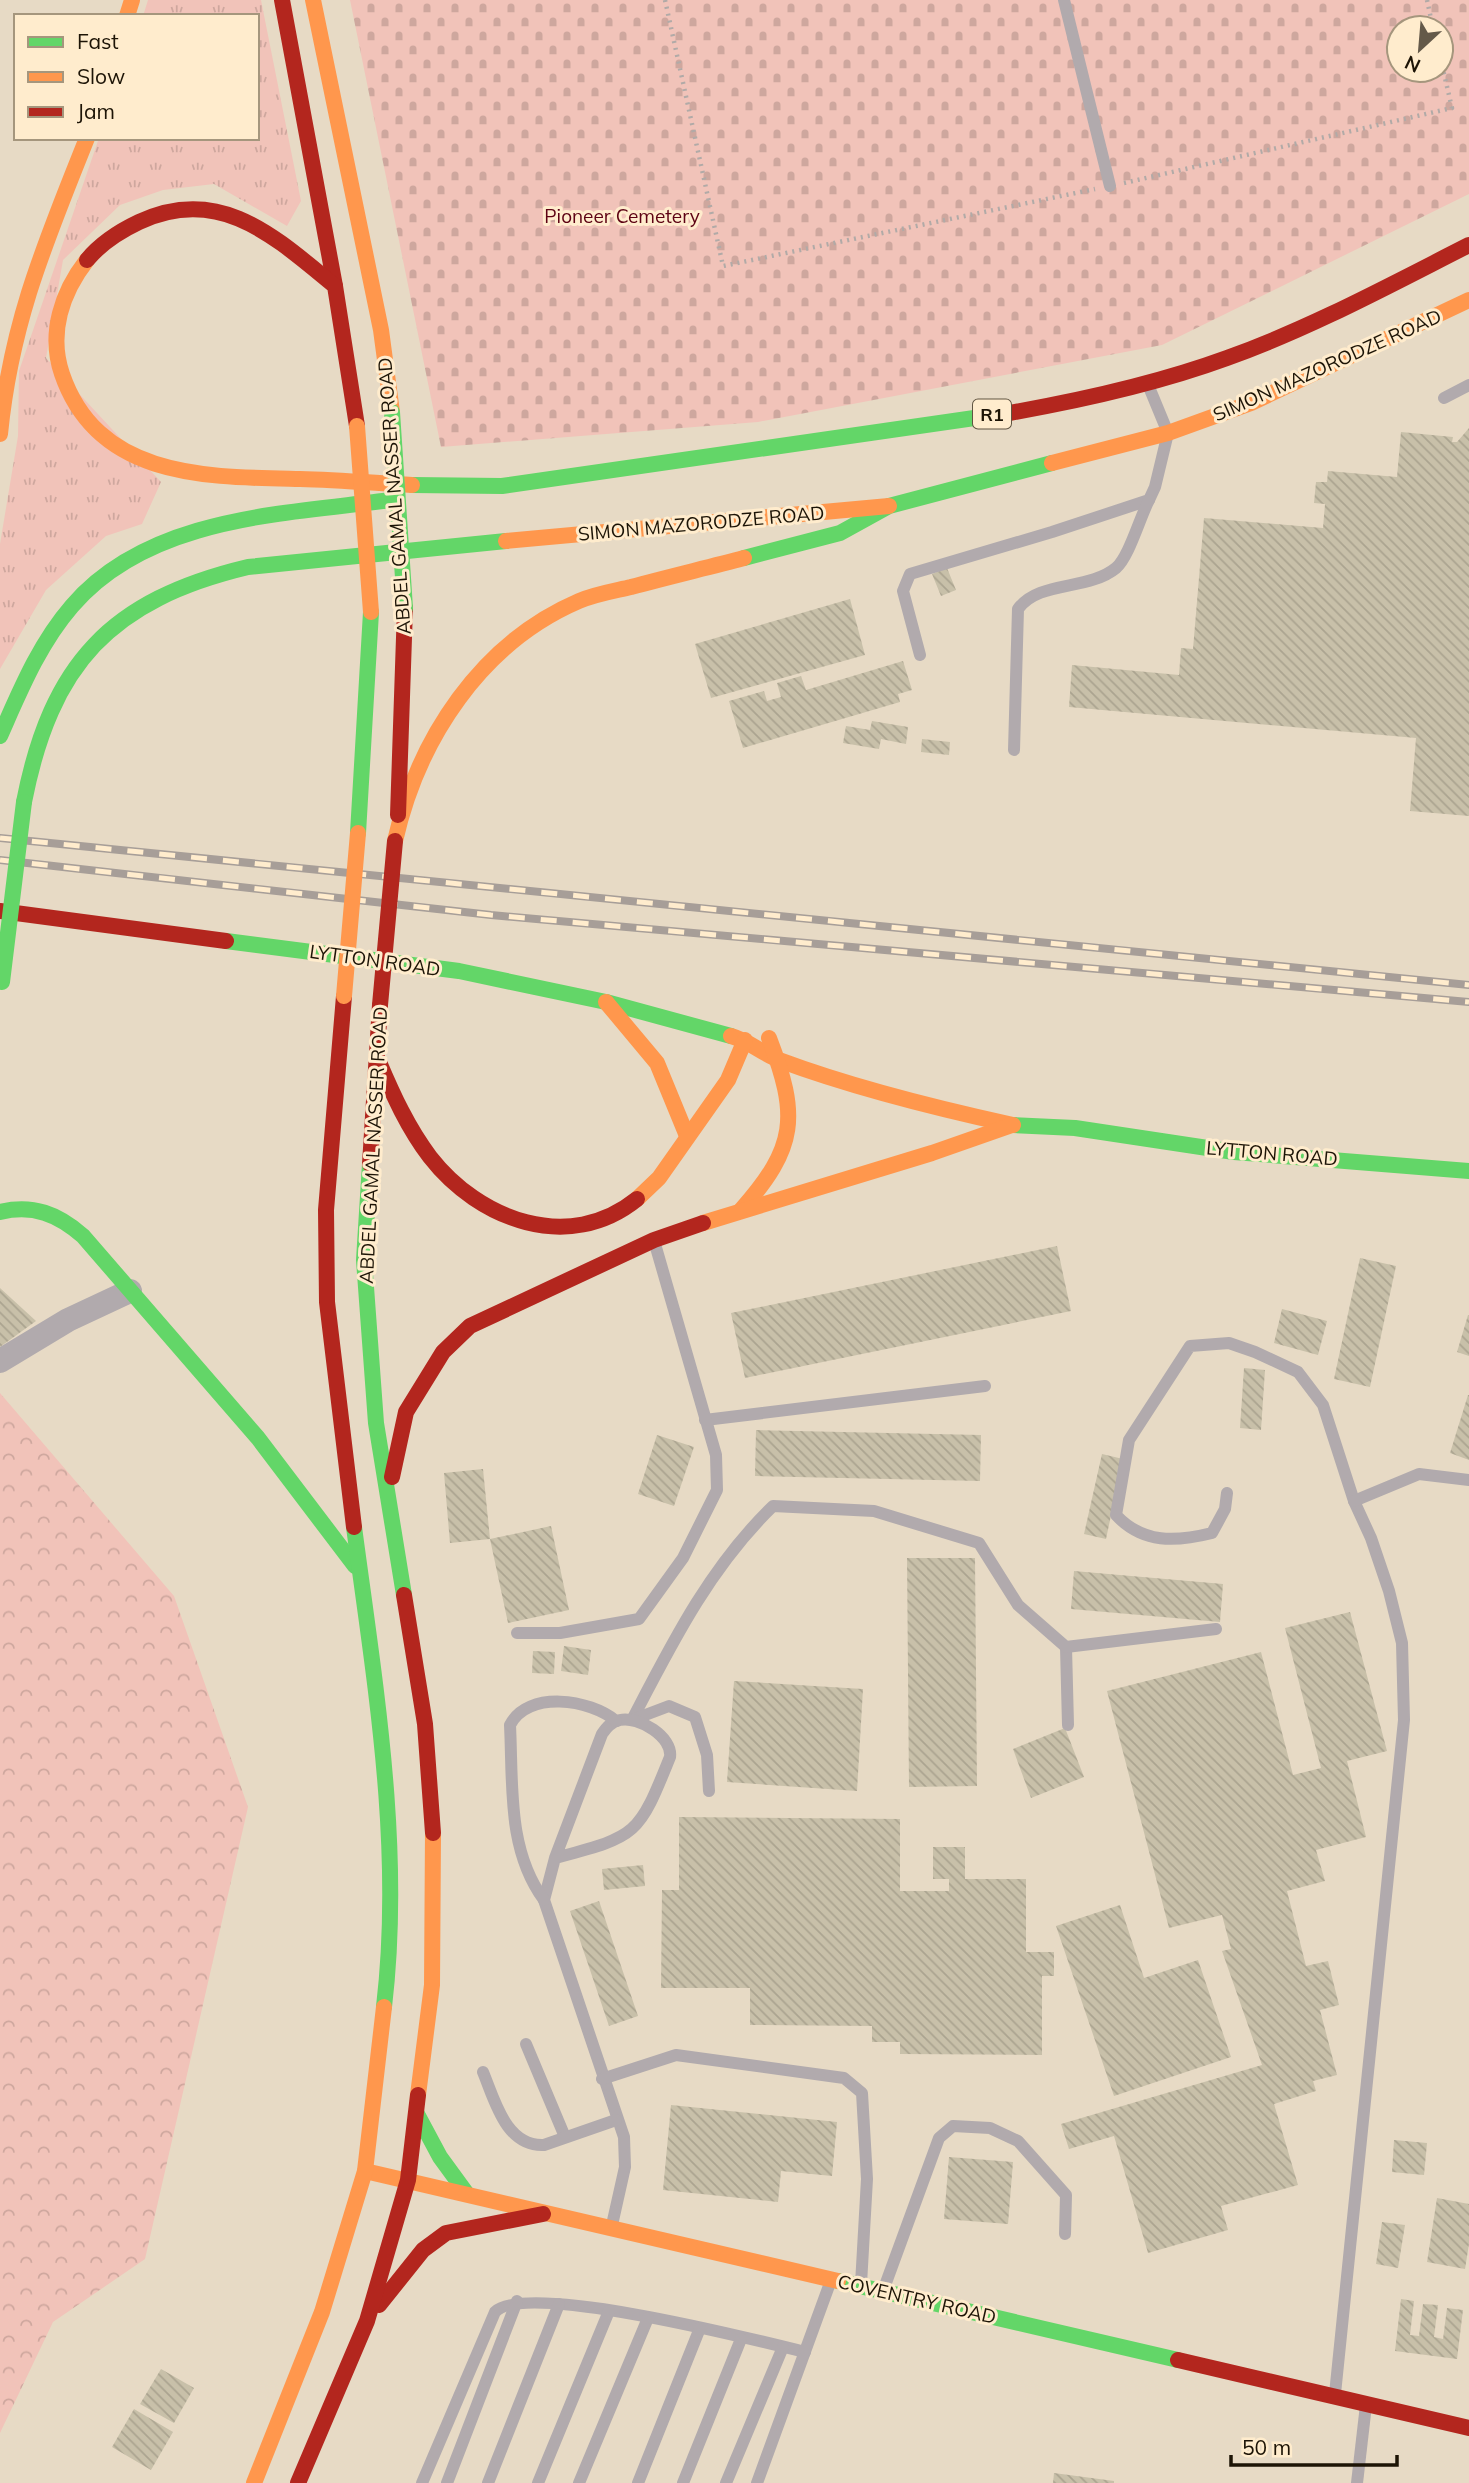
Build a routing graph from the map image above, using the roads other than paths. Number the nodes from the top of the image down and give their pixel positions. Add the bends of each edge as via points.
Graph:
1 (282, 0) edge
2 (313, 0) edge
3 (1064, 0) edge
4 (86, 140) edge
5 (1111, 186) road end
6 (1469, 245) edge
7 (335, 286) junction
8 (1469, 300) edge
9 (1147, 384) junction
10 (1469, 385) edge
11 (1444, 398) dead end
12 (1168, 433) junction
13 (0, 434) edge
14 (488, 487) junction
15 (1149, 500) junction
16 (889, 506) junction
17 (920, 655) dead end
18 (0, 736) edge
19 (1014, 750) dead end
20 (396, 833) junction
21 (0, 911) edge
22 (1, 986) edge
23 (606, 1002) junction
24 (769, 1038) junction
25 (745, 1040) junction
26 (789, 1040) dead end
27 (376, 1054) junction
28 (778, 1059) junction
29 (1016, 1107) dead end
30 (1012, 1125) junction
31 (1075, 1128) junction
32 (687, 1136) junction
33 (1469, 1171) edge
34 (741, 1210) junction
35 (0, 1212) edge
36 (654, 1240) junction
37 (130, 1291) junction
38 (0, 1361) edge
39 (985, 1386) dead end
40 (705, 1420) junction
41 (1469, 1480) edge
42 (1227, 1493) dead end
43 (1354, 1501) junction
44 (387, 1503) junction
45 (360, 1574) junction
46 (1216, 1629) dead end
47 (517, 1633) dead end
48 (1066, 1647) junction
49 (632, 1720) junction
50 (615, 1721) junction
51 (1069, 1726) dead end
52 (709, 1791) dead end
53 (555, 1858) junction
54 (544, 1900) junction
55 (526, 2044) dead end
56 (483, 2072) dead end
57 (602, 2079) junction
58 (417, 2114) junction
59 (616, 2120) junction
60 (565, 2137) junction
61 (365, 2171) junction
62 (408, 2180) junction
63 (467, 2194) junction
64 (543, 2214) junction
65 (611, 2229) junction
66 (1065, 2234) dead end
67 (831, 2279) junction
68 (861, 2286) junction
69 (883, 2291) junction
70 (517, 2301) junction
71 (559, 2304) junction
72 (609, 2311) junction
73 (648, 2318) junction
74 (367, 2321) junction
75 (700, 2328) junction
76 (741, 2339) junction
77 (783, 2347) junction
78 (805, 2352) junction
79 (1334, 2398) junction
80 (1366, 2405) junction
81 (1469, 2428) edge
82 (254, 2483) edge
83 (298, 2483) edge
84 (422, 2483) edge
85 (447, 2483) edge
86 (488, 2483) edge
87 (538, 2483) edge
88 (579, 2483) edge
89 (638, 2483) edge
90 (683, 2483) edge
91 (726, 2483) edge
92 (757, 2483) edge
93 (1357, 2483) edge

1 - 7 main road, ABDEL GAMAL NASSER ROAD
2 - 20 main road, ABDEL GAMAL NASSER ROAD, bridge via 381,330 392,412 405,608
3 - 5 lane
4 - 13 main road via 19,326 6,374
6 - 9 main road, R1 via 1303,327
7 - 14 main road via 261,228 195,207 161,213 123,226 70,280 60,302 59,367 85,420 100,435 134,456 168,468 218,475
7 - 45 main road, ABDEL GAMAL NASSER ROAD, bridge via 357,426 371,612 358,833 326,1210 334,1380
8 - 12 main road, SIMON MAZORODZE ROAD via 1262,398
9 - 12 lane
9 - 14 main road, R1 via 896,431
10 - 11 lane
12 - 15 lane
12 - 16 main road, SIMON MAZORODZE ROAD
14 - 18 main road, R1 via 284,515 185,536 147,550 86,590 52,632
15 - 17 lane via 910,574 903,591
15 - 19 lane via 1117,568 1027,597 1018,610
16 - 20 main road via 840,533 581,600 518,635 475,677 446,720 422,762
16 - 22 main road, SIMON MAZORODZE ROAD, bridge via 239,566 145,600 83,656 58,696 36,746 24,802
20 - 27 main road, ABDEL GAMAL NASSER ROAD, bridge
21 - 23 main road, LYTTON ROAD via 459,971
23 - 25 main road, LYTTON ROAD
23 - 32 main road via 661,1066
24 - 25 main road, LYTTON ROAD
24 - 26 main road, LYTTON ROAD
24 - 28 main road
25 - 28 main road, LYTTON ROAD
25 - 32 main road via 733,1075
27 - 32 main road via 399,1110 439,1169 487,1206 526,1226 576,1228 622,1211 648,1191
27 - 44 main road, ABDEL GAMAL NASSER ROAD via 364,1260
28 - 30 main road, LYTTON ROAD
28 - 34 main road via 789,1100 786,1140 770,1181
29 - 31 main road, LYTTON ROAD
30 - 31 main road, LYTTON ROAD
30 - 34 main road
31 - 33 main road, LYTTON ROAD via 1234,1152
34 - 36 main road
35 - 37 main road via 41,1209 65,1219
36 - 40 lane
36 - 44 main road via 498,1311 470,1326 443,1352 406,1412
37 - 38 street via 68,1320
37 - 45 main road via 325,1521
39 - 40 lane
40 - 47 lane via 716,1455 717,1490 683,1558 639,1619 560,1633
41 - 43 lane via 1419,1474
42 - 43 lane via 1212,1533 1184,1540 1154,1539 1127,1527 1116,1515 1129,1440 1190,1346 1209,1342 1229,1343 1298,1372 1323,1405
43 - 79 lane via 1371,1538 1402,1643 1404,1720
44 - 58 main road, ABDEL GAMAL NASSER ROAD via 425,1724 433,1805 432,1985
45 - 61 main road, ABDEL GAMAL NASSER ROAD via 382,1736 391,1895 388,1977
46 - 48 lane
48 - 49 lane via 1018,1605 979,1544 874,1511 773,1506 742,1536 708,1581
48 - 51 lane
49 - 50 lane
49 - 52 lane via 668,1706 695,1717 706,1755
49 - 53 lane via 664,1737 671,1749 650,1807 635,1827 615,1842
50 - 53 lane via 597,1743
50 - 54 lane via 597,1707 580,1702 526,1706 510,1725 517,1837 529,1880
53 - 54 lane
54 - 57 lane
55 - 60 lane
56 - 60 lane via 501,2117 519,2139 533,2146
57 - 59 lane
57 - 68 lane via 676,2055 844,2078 862,2093 867,2179
58 - 62 main road, ABDEL GAMAL NASSER ROAD
58 - 63 main road
59 - 60 lane
59 - 65 lane via 624,2137 625,2166
61 - 62 main road, COVENTRY ROAD
61 - 82 main road, ABDEL GAMAL NASSER ROAD via 322,2312
62 - 63 main road, COVENTRY ROAD
62 - 74 main road, ABDEL GAMAL NASSER ROAD
63 - 64 main road, COVENTRY ROAD
64 - 65 main road, COVENTRY ROAD
64 - 74 main road via 446,2233 435,2240
65 - 67 main road, COVENTRY ROAD
66 - 69 lane via 1066,2195 1018,2141 990,2128 953,2126 939,2138
67 - 68 main road, COVENTRY ROAD
67 - 78 lane
68 - 69 main road, COVENTRY ROAD
69 - 79 main road, COVENTRY ROAD
70 - 71 lane
70 - 84 lane via 495,2312
70 - 85 lane
71 - 72 lane
71 - 86 lane
72 - 73 lane
72 - 87 lane
73 - 75 lane
73 - 88 lane
74 - 83 main road, ABDEL GAMAL NASSER ROAD
75 - 76 lane
75 - 89 lane
76 - 77 lane
76 - 90 lane
77 - 78 lane
77 - 91 lane
78 - 92 lane
79 - 80 main road, COVENTRY ROAD
80 - 81 main road, COVENTRY ROAD
80 - 93 lane

